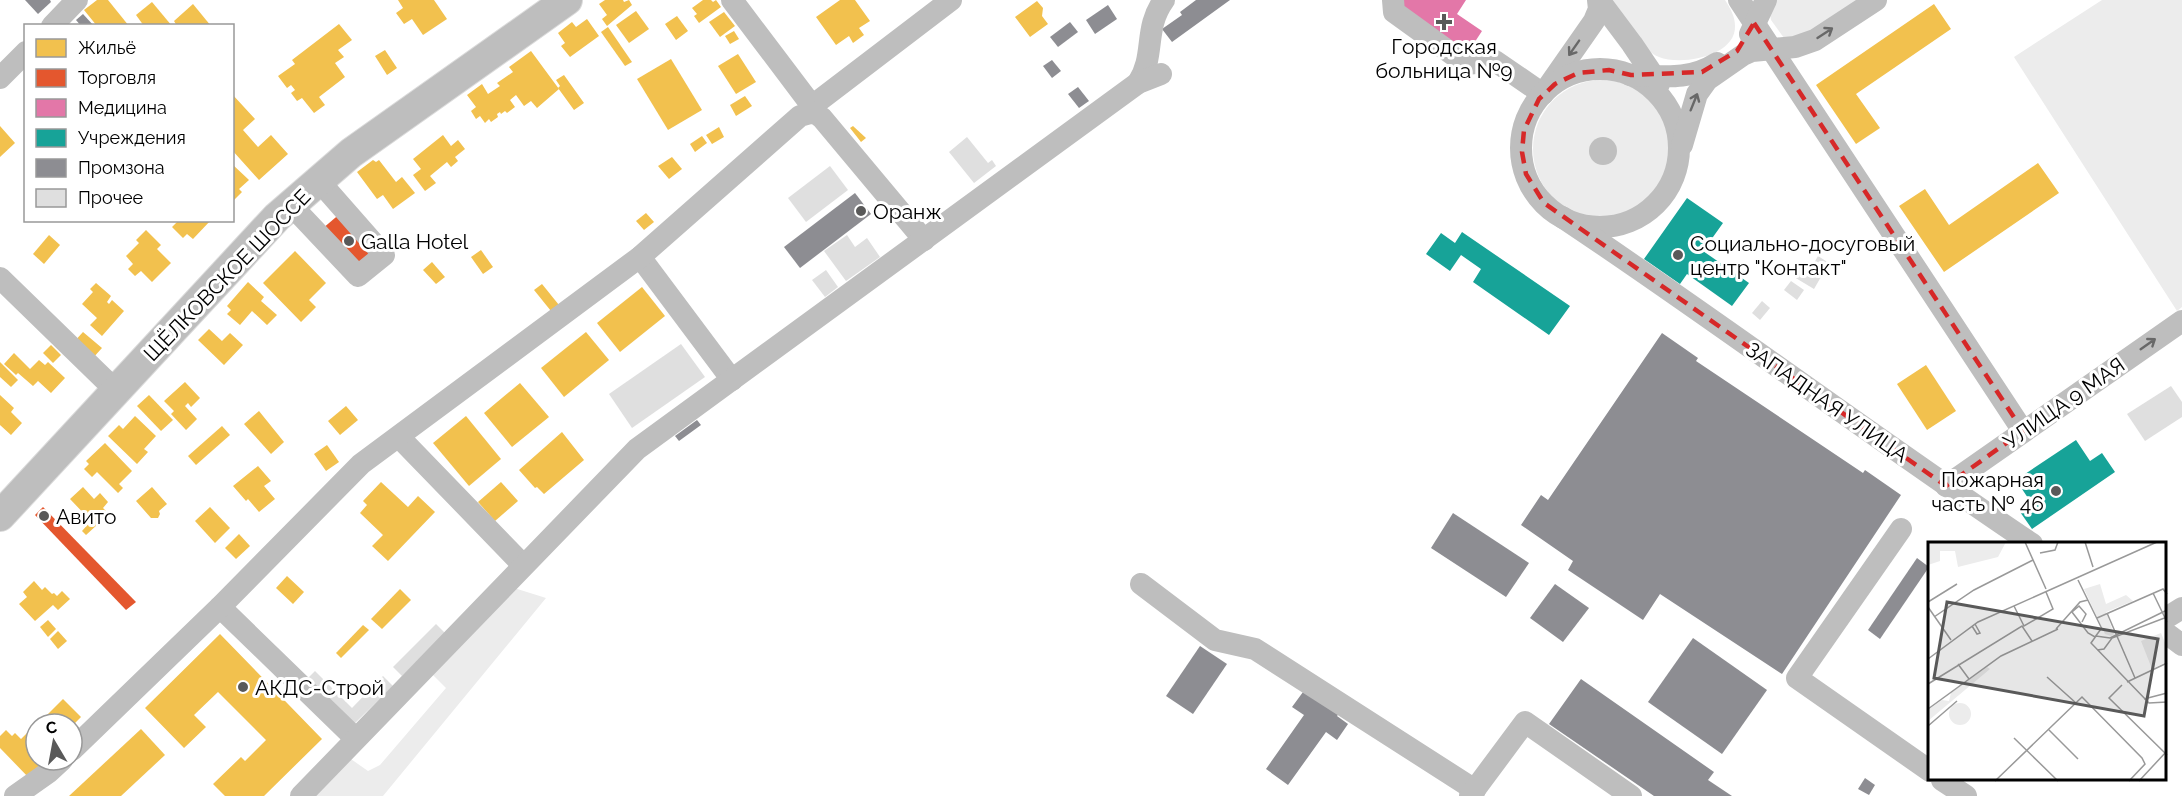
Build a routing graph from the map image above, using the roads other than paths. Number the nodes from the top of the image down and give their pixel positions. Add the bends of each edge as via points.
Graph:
1 (77, 0) edge
2 (537, 0) edge
3 (567, 0) edge
4 (732, 0) edge
5 (951, 0) edge
6 (1164, 0) edge
7 (1393, 0) edge
8 (1598, 0) edge
9 (1739, 0) edge
10 (1766, 0) edge
11 (1876, 0) edge
12 (1754, 23) junction
13 (54, 24) edge
14 (1770, 49) junction
15 (24, 54) edge
16 (1161, 74) dead end
17 (1630, 75) junction
18 (1653, 76) junction
19 (0, 78) edge
20 (1138, 83) junction
21 (1543, 94) junction
22 (1672, 115) junction
23 (1678, 158) junction
24 (319, 181) junction
25 (291, 204) junction
26 (1656, 204) junction
27 (1562, 217) junction
28 (924, 240) junction
29 (640, 257) junction
30 (1623, 258) junction
31 (0, 278) edge
32 (2182, 321) edge
33 (105, 380) junction
34 (732, 380) junction
35 (2023, 431) junction
36 (399, 437) junction
37 (1946, 486) junction
38 (0, 492) edge
39 (0, 516) edge
40 (1901, 530) dead end
41 (2029, 542) edge
42 (523, 565) junction
43 (1141, 584) dead end
44 (219, 608) junction
45 (2182, 608) edge
46 (2167, 617) edge
47 (2167, 634) edge
48 (2182, 645) edge
49 (84, 738) edge
50 (355, 738) junction
51 (1928, 770) edge
52 (49, 772) edge
53 (1944, 781) edge
54 (1473, 793) edge
55 (15, 796) edge
56 (300, 796) edge
57 (1631, 796) edge
58 (1966, 796) edge

1 - 13 street
2 - 33 main road, ЩЁЛКОВСКОЕ ШОССЕ via 339,140 297,176 230,240
3 - 24 main road, ЩЁЛКОВСКОЕ ШОССЕ via 368,141
4 - 5 street via 812,106
6 - 20 street via 1153,21 1149,61
7 - 21 street via 1394,12 1466,64 1495,61
8 - 18 street
8 -> 21 street via 1594,21
9 - 12 street
10 - 12 street
14 -> 11 street via 1815,40
12 - 14 street
12 - 18 street via 1737,51 1702,72 1683,77
23 -> 14 street via 1688,118 1707,80 1743,55
14 - 35 street
15 - 19 street
16 - 20 street
17 - 18 street
17 - 21 street via 1587,70 1565,78
17 - 22 street via 1655,92
18 - 22 street
20 - 28 street
21 - 27 street via 1524,129 1523,163 1537,194
22 - 23 street via 1678,136
23 - 26 street via 1672,180
24 - 25 main road, ЩЁЛКОВСКОЕ ШОССЕ
24 - 25 street via 384,255 358,276
25 - 39 main road, ЩЁЛКОВСКОЕ ШОССЕ
26 - 27 street via 1617,225 1583,225
26 - 30 street
27 - 30 street, ЗАПАДНАЯ УЛИЦА
28 - 29 street via 814,112 800,116
28 - 34 street
29 - 34 street
29 - 36 street
30 - 37 street, ЗАПАДНАЯ УЛИЦА
31 - 33 street
35 -> 32 street, УЛИЦА 9 МАЯ
33 - 38 main road, ЩЁЛКОВСКОЕ ШОССЕ
34 - 42 street via 636,449
35 - 37 street, УЛИЦА 9 МАЯ
36 - 42 street
36 - 44 street via 361,464
37 - 41 street, ЗАПАДНАЯ УЛИЦА
40 - 51 street via 1797,678
42 - 50 street
43 - 54 street via 1215,640 1255,649
44 - 49 street
44 - 50 street
45 - 46 street
47 - 48 street
50 - 56 street
52 - 55 street
53 - 58 street
54 - 57 street via 1525,722

